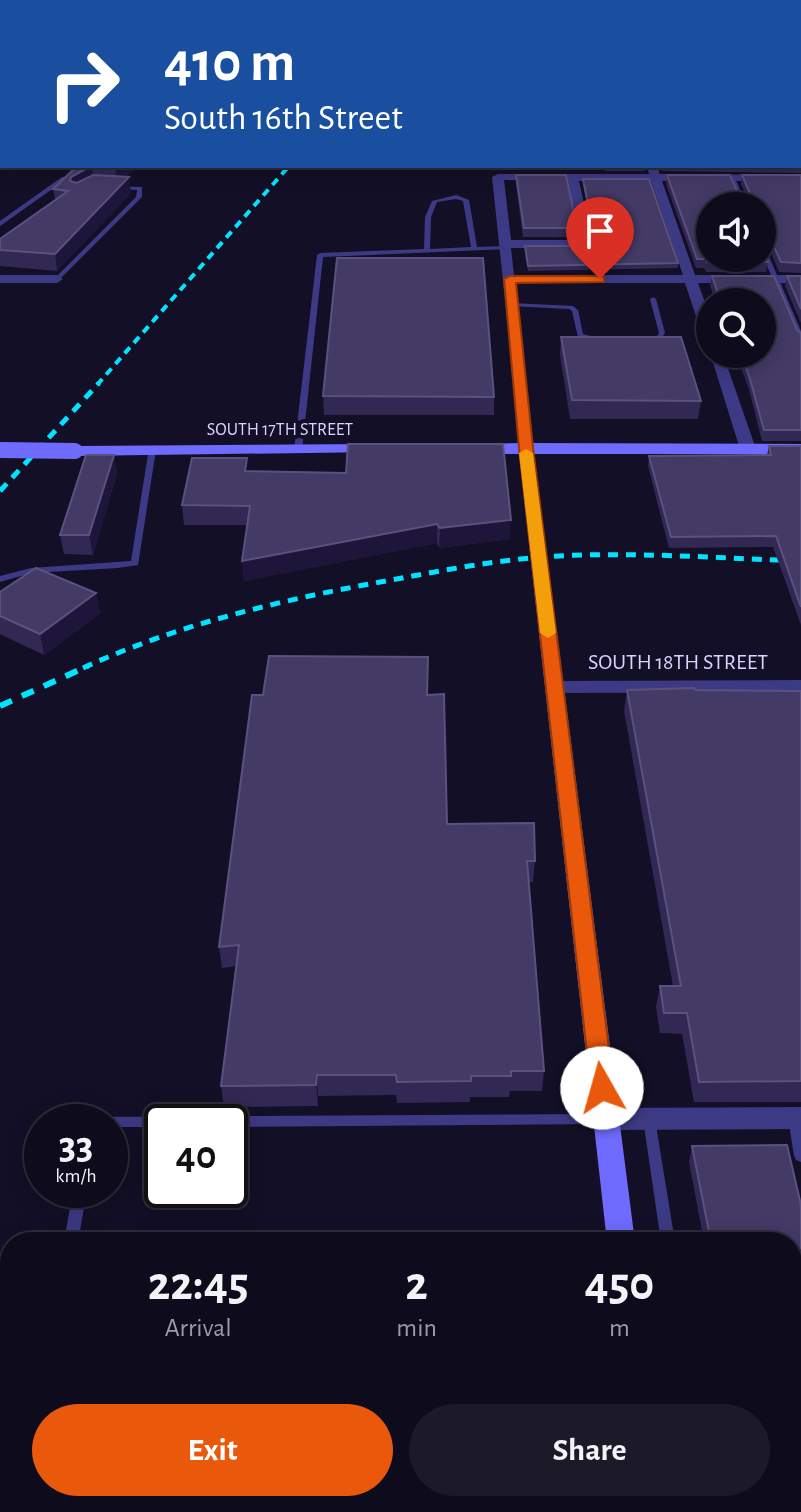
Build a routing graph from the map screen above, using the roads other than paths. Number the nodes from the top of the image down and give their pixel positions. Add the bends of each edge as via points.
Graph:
1 (654, 172) edge
2 (86, 175) edge
3 (573, 177) junction
4 (732, 178) junction
5 (801, 178) edge
6 (107, 187) edge
7 (738, 192) edge
8 (0, 224) edge
9 (505, 246) junction
10 (474, 249) junction
11 (427, 251) junction
12 (773, 272) edge
13 (0, 279) edge
14 (57, 279) joint
15 (510, 279) junction
16 (690, 279) junction
17 (776, 279) junction
18 (801, 279) edge
19 (696, 296) edge
20 (653, 299) dead end
21 (512, 305) junction
22 (604, 338) edge
23 (643, 339) edge
24 (801, 339) edge
25 (721, 368) edge
26 (526, 448) junction
27 (394, 449) edge
28 (458, 449) edge
29 (748, 449) junction
30 (801, 449) edge
31 (0, 450) edge
32 (152, 450) junction
33 (298, 450) junction
34 (0, 579) edge
35 (801, 686) edge
36 (555, 687) junction
37 (797, 1118) edge
38 (606, 1119) junction
39 (649, 1119) junction
40 (128, 1122) edge
41 (801, 1156) edge
42 (77, 1208) edge
43 (73, 1232) edge
44 (620, 1232) edge
45 (666, 1232) edge

1 - 3 street
1 - 4 street
1 - 16 street
2 - 8 lane via 64,178
3 - 9 street via 498,177
3 - 9 street via 587,244
4 - 5 street
4 - 7 lane
6 - 14 lane via 140,188 139,197
9 - 10 lane
9 - 15 street
10 - 11 lane
10 - 11 lane via 466,200 456,197 435,201 428,217
11 - 33 lane via 320,255
12 - 17 lane
13 - 14 street
15 - 16 street
15 - 21 street
16 - 17 street
16 - 19 street
17 - 18 street
17 - 24 lane
20 - 23 lane via 662,336
21 - 22 lane via 571,307 580,336
21 - 26 street
25 - 29 street
26 - 28 street
26 - 29 street
26 - 36 street
27 - 33 street, SOUTH 17TH STREET
29 - 30 street
31 - 32 street, SOUTH 17TH STREET, bridge
32 - 33 street, SOUTH 17TH STREET
32 - 34 lane via 135,563 33,569
35 - 36 street, SOUTH 18TH STREET
36 - 38 street
37 - 39 street
37 - 41 lane
38 - 39 street
38 - 40 lane
38 - 44 street
39 - 45 lane
42 - 43 lane

